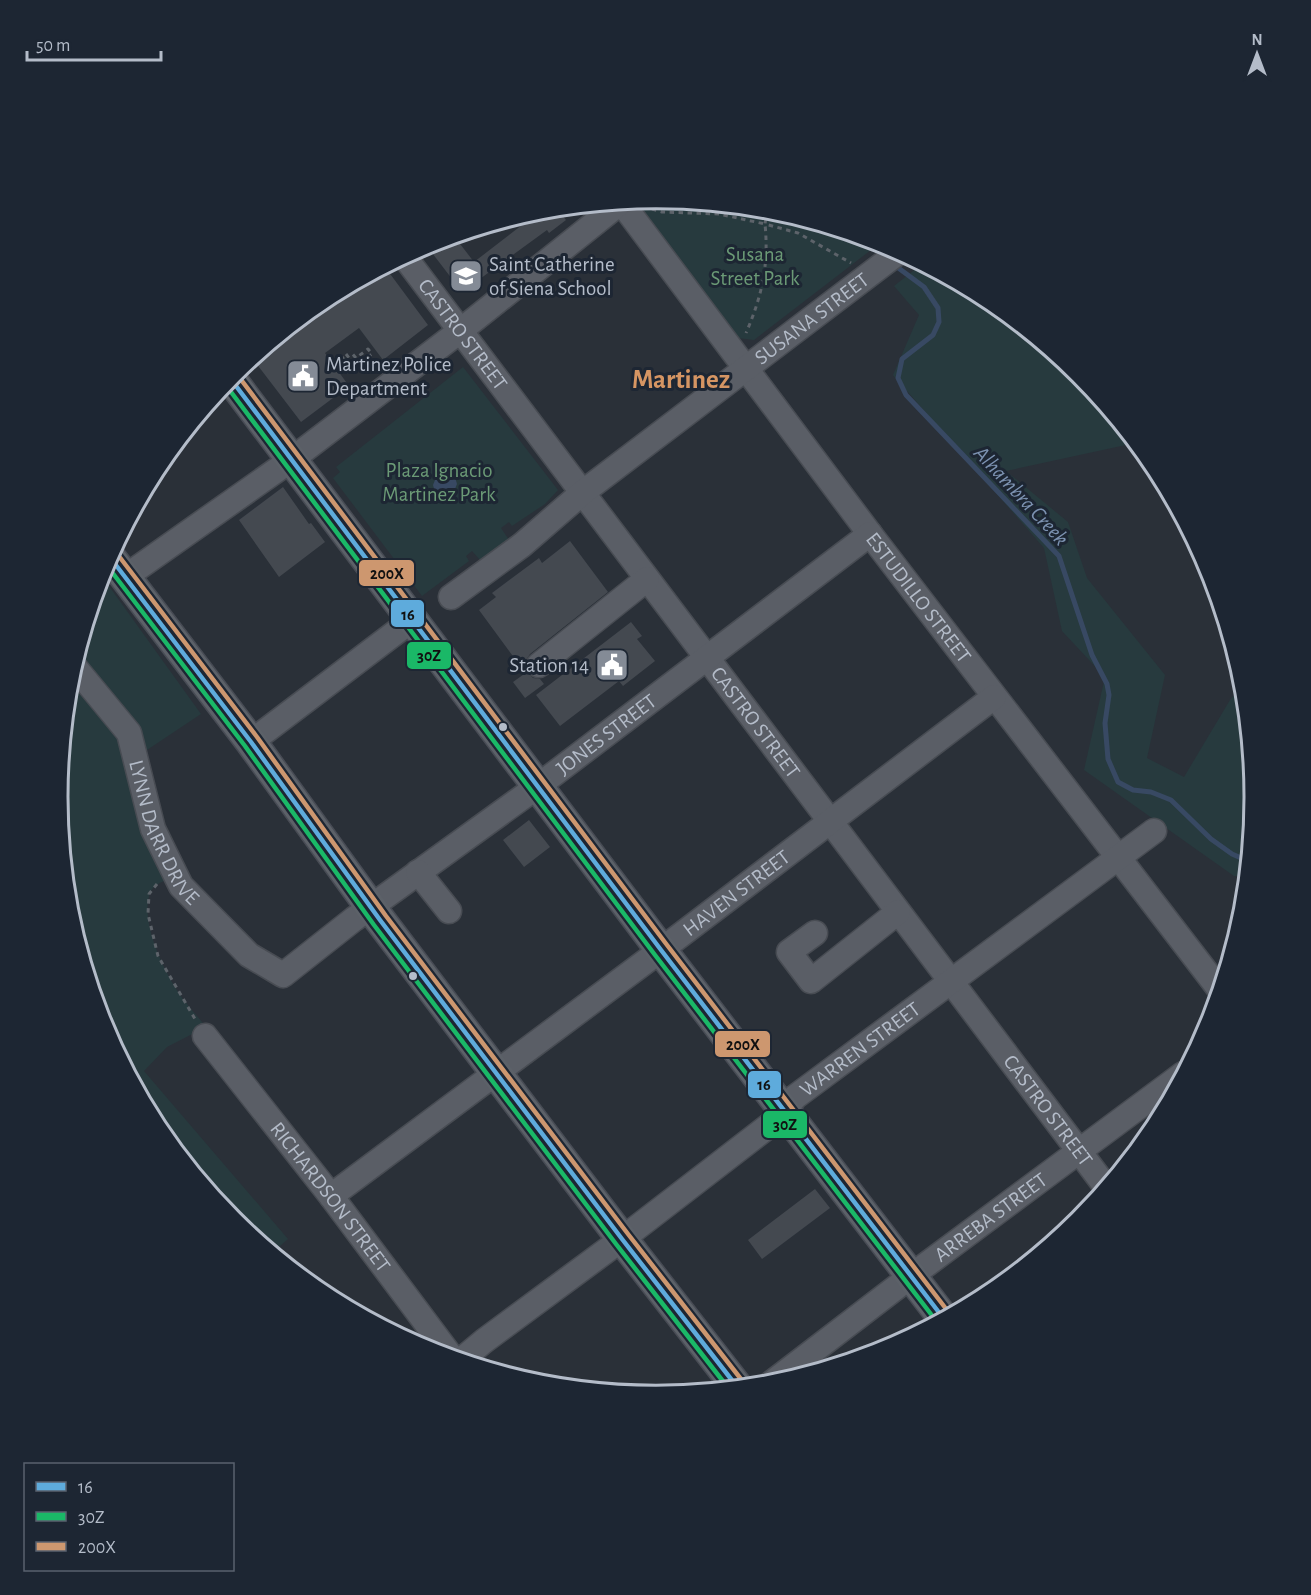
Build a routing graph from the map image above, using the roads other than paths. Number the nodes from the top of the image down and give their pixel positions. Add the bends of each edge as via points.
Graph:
1 (633, 210) edge
2 (619, 211) edge
3 (888, 257) edge
4 (409, 263) edge
5 (460, 332) junction
6 (747, 368) junction
7 (236, 386) edge
8 (291, 460) junction
9 (582, 493) junction
10 (870, 534) junction
11 (117, 567) edge
12 (647, 579) junction
13 (451, 597) dead end
14 (412, 620) junction
15 (707, 657) junction
16 (539, 665) dead end
17 (81, 675) edge
18 (994, 697) junction
19 (251, 742) junction
20 (538, 786) junction
21 (831, 821) junction
22 (1154, 831) dead end
23 (1119, 857) junction
24 (418, 872) junction
25 (371, 907) junction
26 (449, 911) dead end
27 (898, 912) junction
28 (815, 933) dead end
29 (661, 950) junction
30 (283, 975) joint
31 (949, 981) junction
32 (1214, 982) edge
33 (205, 1036) road end
34 (497, 1073) junction
35 (1169, 1085) edge
36 (785, 1110) junction
37 (1079, 1152) junction
38 (1101, 1181) edge
39 (331, 1196) junction
40 (622, 1239) junction
41 (911, 1276) junction
42 (939, 1312) edge
43 (443, 1346) edge
44 (468, 1355) edge
45 (789, 1369) edge
46 (732, 1380) edge

1 - 6 street, ESTUDILLO STREET
2 - 5 street
3 - 6 street, SUSANA STREET via 863,269
4 - 5 street, CASTRO STREET
5 - 8 street
5 - 9 street, CASTRO STREET
6 - 9 street, SUSANA STREET
6 - 10 street, ESTUDILLO STREET
7 - 8 main road
8 - 11 street
8 - 14 main road
9 - 12 street, CASTRO STREET
9 - 13 street, SUSANA STREET via 522,545
10 - 15 street, JONES STREET
10 - 18 street, ESTUDILLO STREET
11 - 19 main road
12 - 15 street, CASTRO STREET
12 - 16 street
14 - 19 street
14 - 20 main road
15 - 20 street, JONES STREET
15 - 21 street, CASTRO STREET
17 - 30 street, LYNN DARR DRIVE via 129,733 153,829 181,886 249,955
18 - 21 street, HAVEN STREET
18 - 23 street, ESTUDILLO STREET
19 - 25 main road
20 - 24 street, JONES STREET
20 - 29 main road
21 - 27 street, CASTRO STREET
21 - 29 street, HAVEN STREET
22 - 23 street, WARREN STREET
23 - 31 street, WARREN STREET
23 - 32 street, ESTUDILLO STREET
24 - 25 street, JONES STREET
24 - 26 street
25 - 30 street, JONES STREET
25 - 34 main road
27 - 28 street via 811,981 789,952
27 - 31 street, CASTRO STREET
29 - 34 street, HAVEN STREET
29 - 36 main road
31 - 36 street, WARREN STREET via 795,1097
31 - 37 street, CASTRO STREET
33 - 39 street, RICHARDSON STREET
34 - 39 street, HAVEN STREET
34 - 40 main road
35 - 37 street, ARREBA STREET
36 - 40 street, WARREN STREET
36 - 41 main road
37 - 38 street, CASTRO STREET
37 - 41 street, ARREBA STREET
39 - 43 street, RICHARDSON STREET
40 - 44 street, WARREN STREET
40 - 46 main road
41 - 42 main road
41 - 45 street, ARREBA STREET

